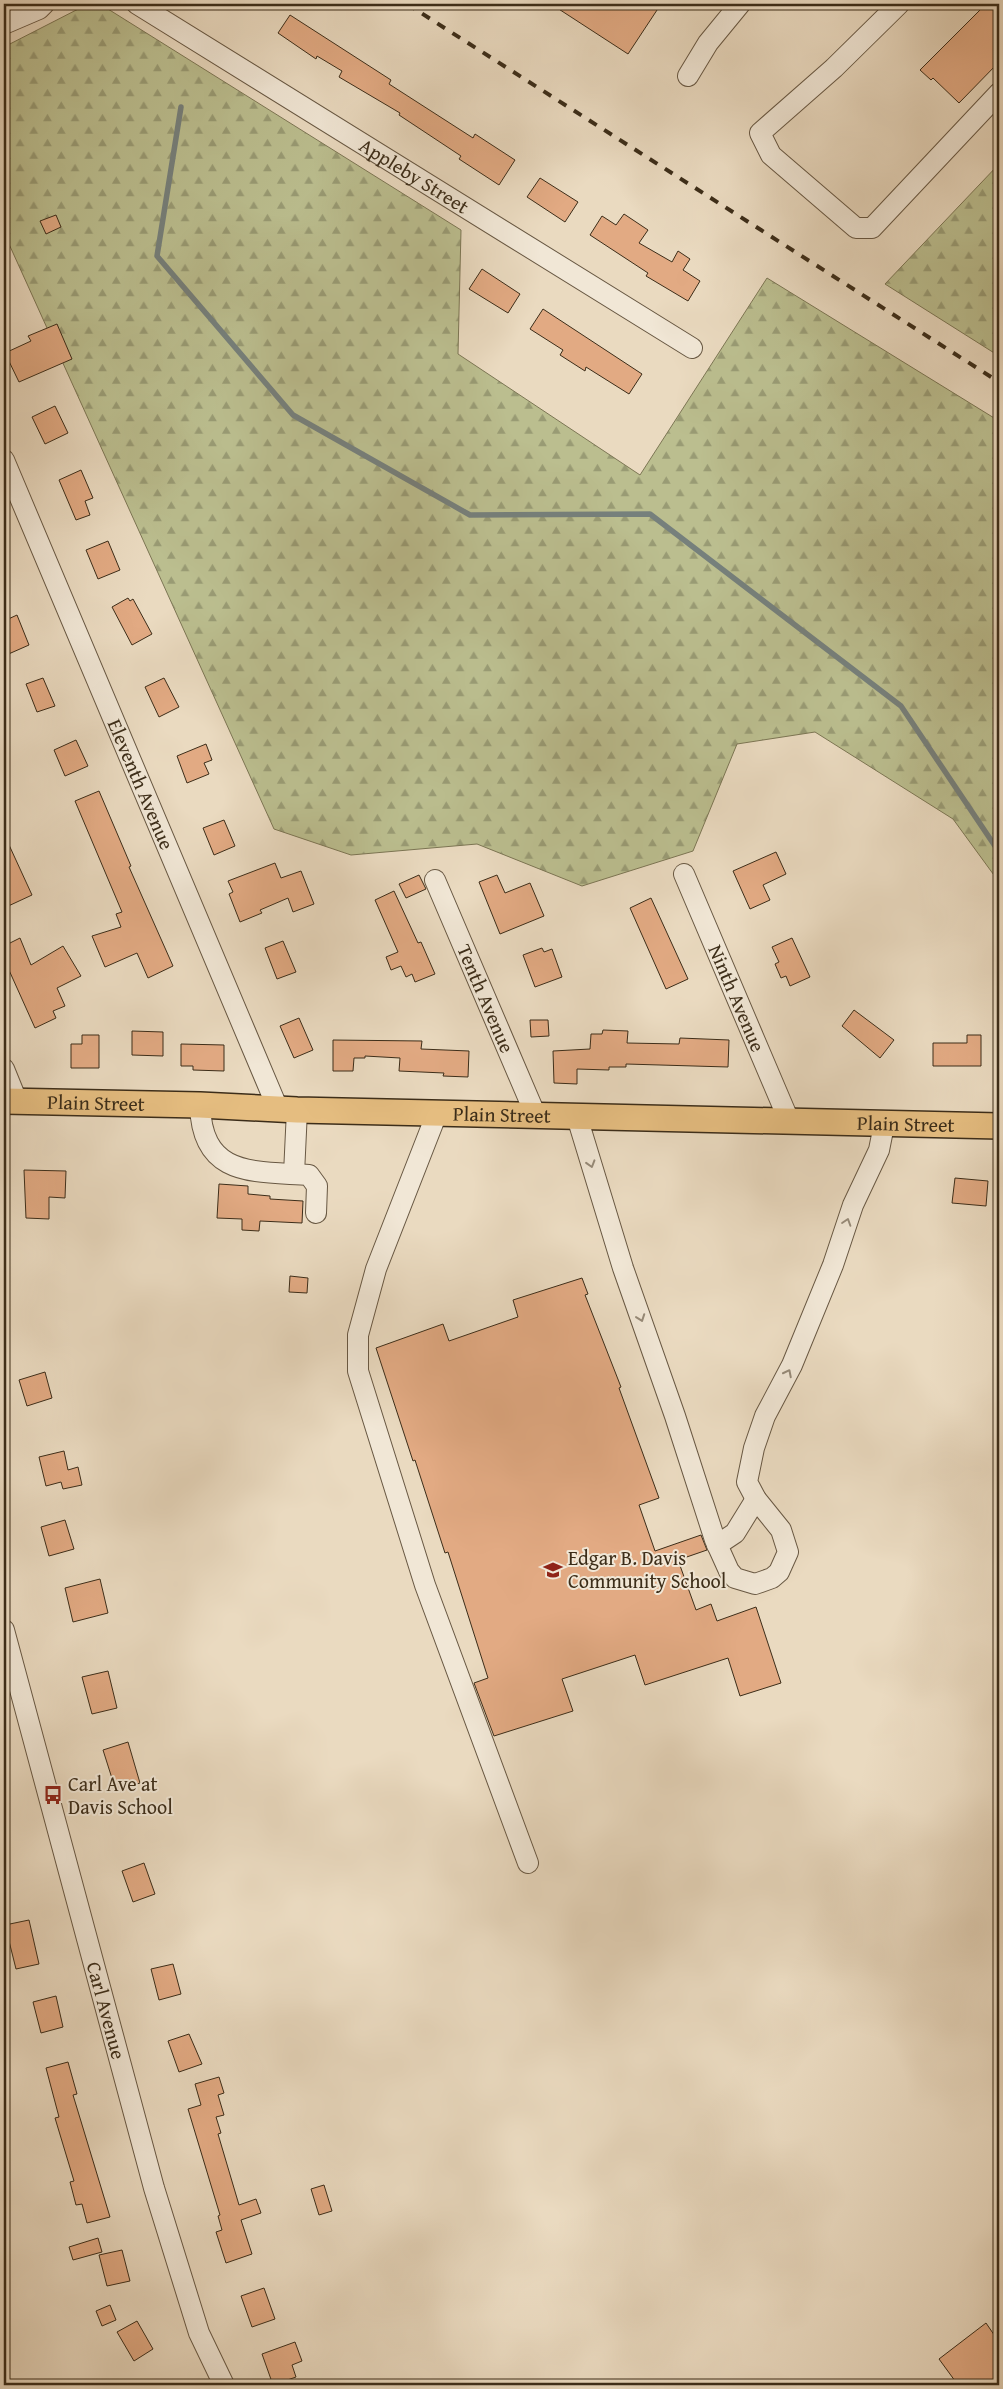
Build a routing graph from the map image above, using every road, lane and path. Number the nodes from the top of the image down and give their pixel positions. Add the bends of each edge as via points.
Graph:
1 (44, 4) edge
2 (136, 4) edge
3 (740, 4) edge
4 (900, 4) edge
5 (4, 24) edge
6 (688, 76) dead end
7 (999, 93) edge
8 (692, 348) dead end
9 (4, 460) edge
10 (684, 874) dead end
11 (435, 880) dead end
12 (4, 1069) edge
13 (11, 1101) edge
14 (200, 1105) junction
15 (288, 1109) junction
16 (437, 1113) junction
17 (536, 1116) junction
18 (577, 1117) junction
19 (790, 1122) junction
20 (884, 1125) junction
21 (999, 1126) edge
22 (294, 1174) junction
23 (316, 1213) dead end
24 (756, 1499) junction
25 (717, 1545) junction
26 (4, 1630) edge
27 (528, 1863) dead end
28 (224, 2385) edge

1 - 5 street
2 - 8 street, Appleby Street
3 - 6 street via 708,43
4 - 7 street via 760,133 771,155 856,228 872,228
9 - 15 street, Eleventh Avenue
10 - 19 street, Ninth Avenue
11 - 17 street, Tenth Avenue
12 - 13 street
13 - 14 main road, Plain Street
14 - 15 main road, Plain Street
14 - 22 street via 205,1136 231,1166 241,1170
15 - 16 main road, Plain Street
15 - 22 street
16 - 17 main road, Plain Street
16 - 27 street via 376,1269 358,1335 358,1371 425,1585
17 - 18 main road, Plain Street
18 - 19 main road, Plain Street
18 -> 25 street via 623,1268
19 - 20 main road, Plain Street
20 - 21 main road, Plain Street
24 -> 20 street via 749,1488 747,1476 754,1448 833,1265 853,1205 879,1150
22 - 23 street via 309,1174 315,1180
24 - 25 street via 735,1533
24 - 25 street via 774,1519 787,1544 786,1559 779,1572 764,1582 741,1581 729,1571
26 - 28 street, Carl Avenue via 154,2188 199,2333

